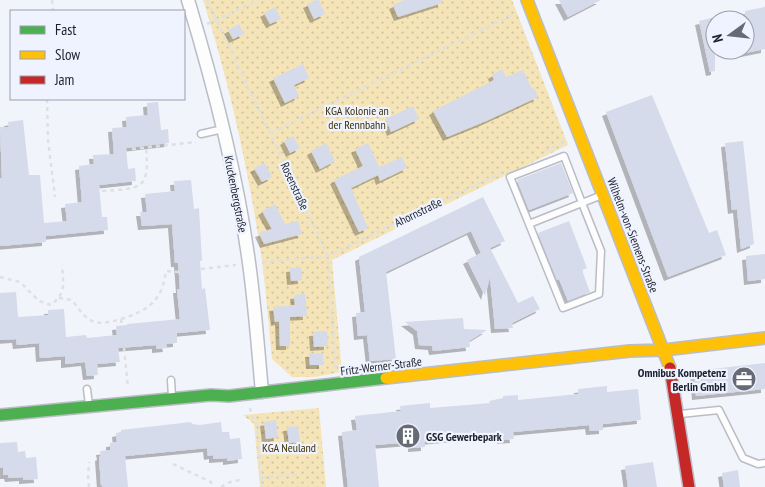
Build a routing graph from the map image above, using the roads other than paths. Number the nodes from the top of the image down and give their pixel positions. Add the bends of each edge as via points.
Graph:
1 (188, 0) edge
2 (528, 3) edge
3 (223, 129) junction
4 (201, 137) road end
5 (603, 194) junction
6 (582, 203) junction
7 (529, 224) junction
8 (765, 338) edge
9 (664, 350) junction
10 (170, 380) dead end
11 (87, 389) dead end
12 (262, 392) junction
13 (172, 398) junction
14 (89, 407) junction
15 (678, 414) junction
16 (0, 415) edge
17 (765, 463) edge
18 (689, 487) edge

1 - 3 street, Kruckenbergstraße
2 - 5 street, Wilhelm-von-Siemens-Straße
3 - 4 lane
3 - 12 street, Kruckenbergstraße via 249,263
5 - 6 lane
5 - 9 street, Wilhelm-von-Siemens-Straße
6 - 7 lane
6 - 7 lane via 564,156 510,177
6 - 7 lane via 601,251 598,294 562,308
8 - 9 street, Fritz-Werner-Straße
9 - 12 street, Fritz-Werner-Straße via 620,352
9 - 15 street, Wilhelm-von-Siemens-Straße via 672,370
10 - 13 lane
11 - 14 lane
12 - 13 street, Fritz-Werner-Straße
13 - 14 street, Fritz-Werner-Straße
14 - 16 street, Fritz-Werner-Straße
15 - 17 lane via 719,410 743,458 758,464
15 - 18 street, Wilhelm-von-Siemens-Straße

